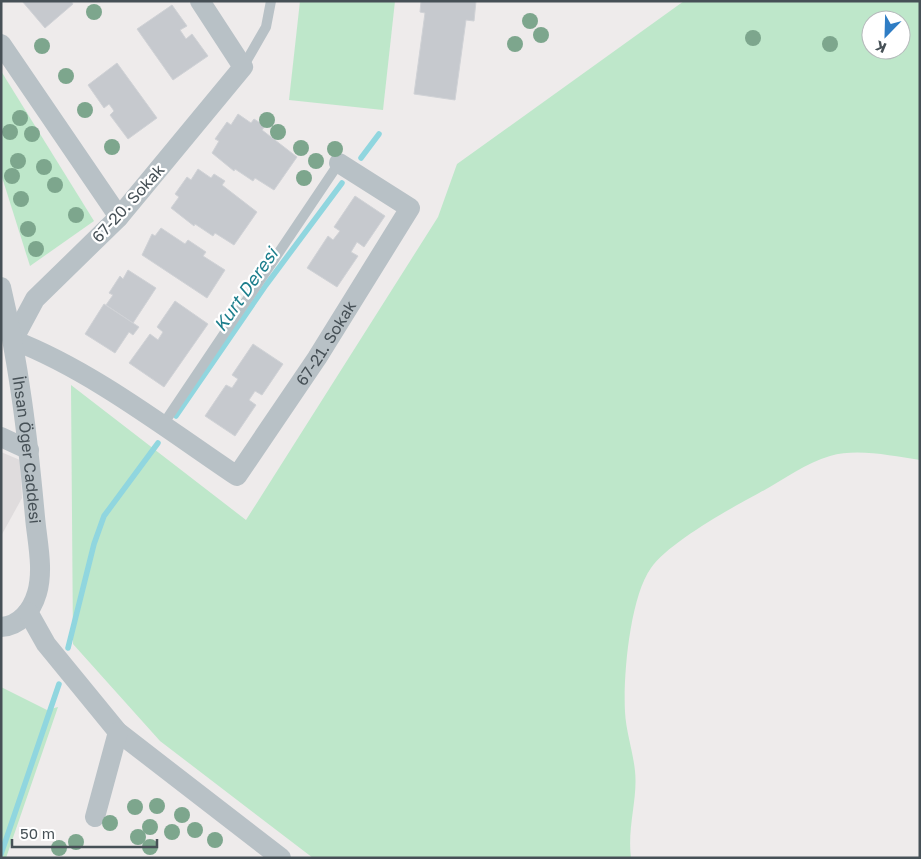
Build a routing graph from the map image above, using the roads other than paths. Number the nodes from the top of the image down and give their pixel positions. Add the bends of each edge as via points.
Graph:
1 (200, 1) edge
2 (270, 1) edge
3 (1, 44) edge
4 (243, 67) junction
5 (339, 164) joint
6 (120, 217) junction
7 (1, 287) edge
8 (13, 340) junction
9 (162, 426) junction
10 (1, 437) edge
11 (29, 450) junction
12 (28, 612) junction
13 (1, 627) edge
14 (118, 732) junction
15 (95, 817) dead end
16 (281, 858) edge

1 - 4 street
2 - 4 lane via 266,27
3 - 6 street
4 - 6 street, 67-20. Sokak
5 - 9 lane
5 - 9 street, 67-21. Sokak via 410,208 318,358 237,476
6 - 8 street, 67-20. Sokak via 35,299
7 - 8 street, İhsan Öğer Caddesi
8 - 9 street via 48,353
8 - 11 street, İhsan Öğer Caddesi
10 - 11 street
11 - 12 street, İhsan Öğer Caddesi via 40,571 37,593
12 - 13 street via 18,622
12 - 14 street via 46,644
14 - 15 street
14 - 16 street

